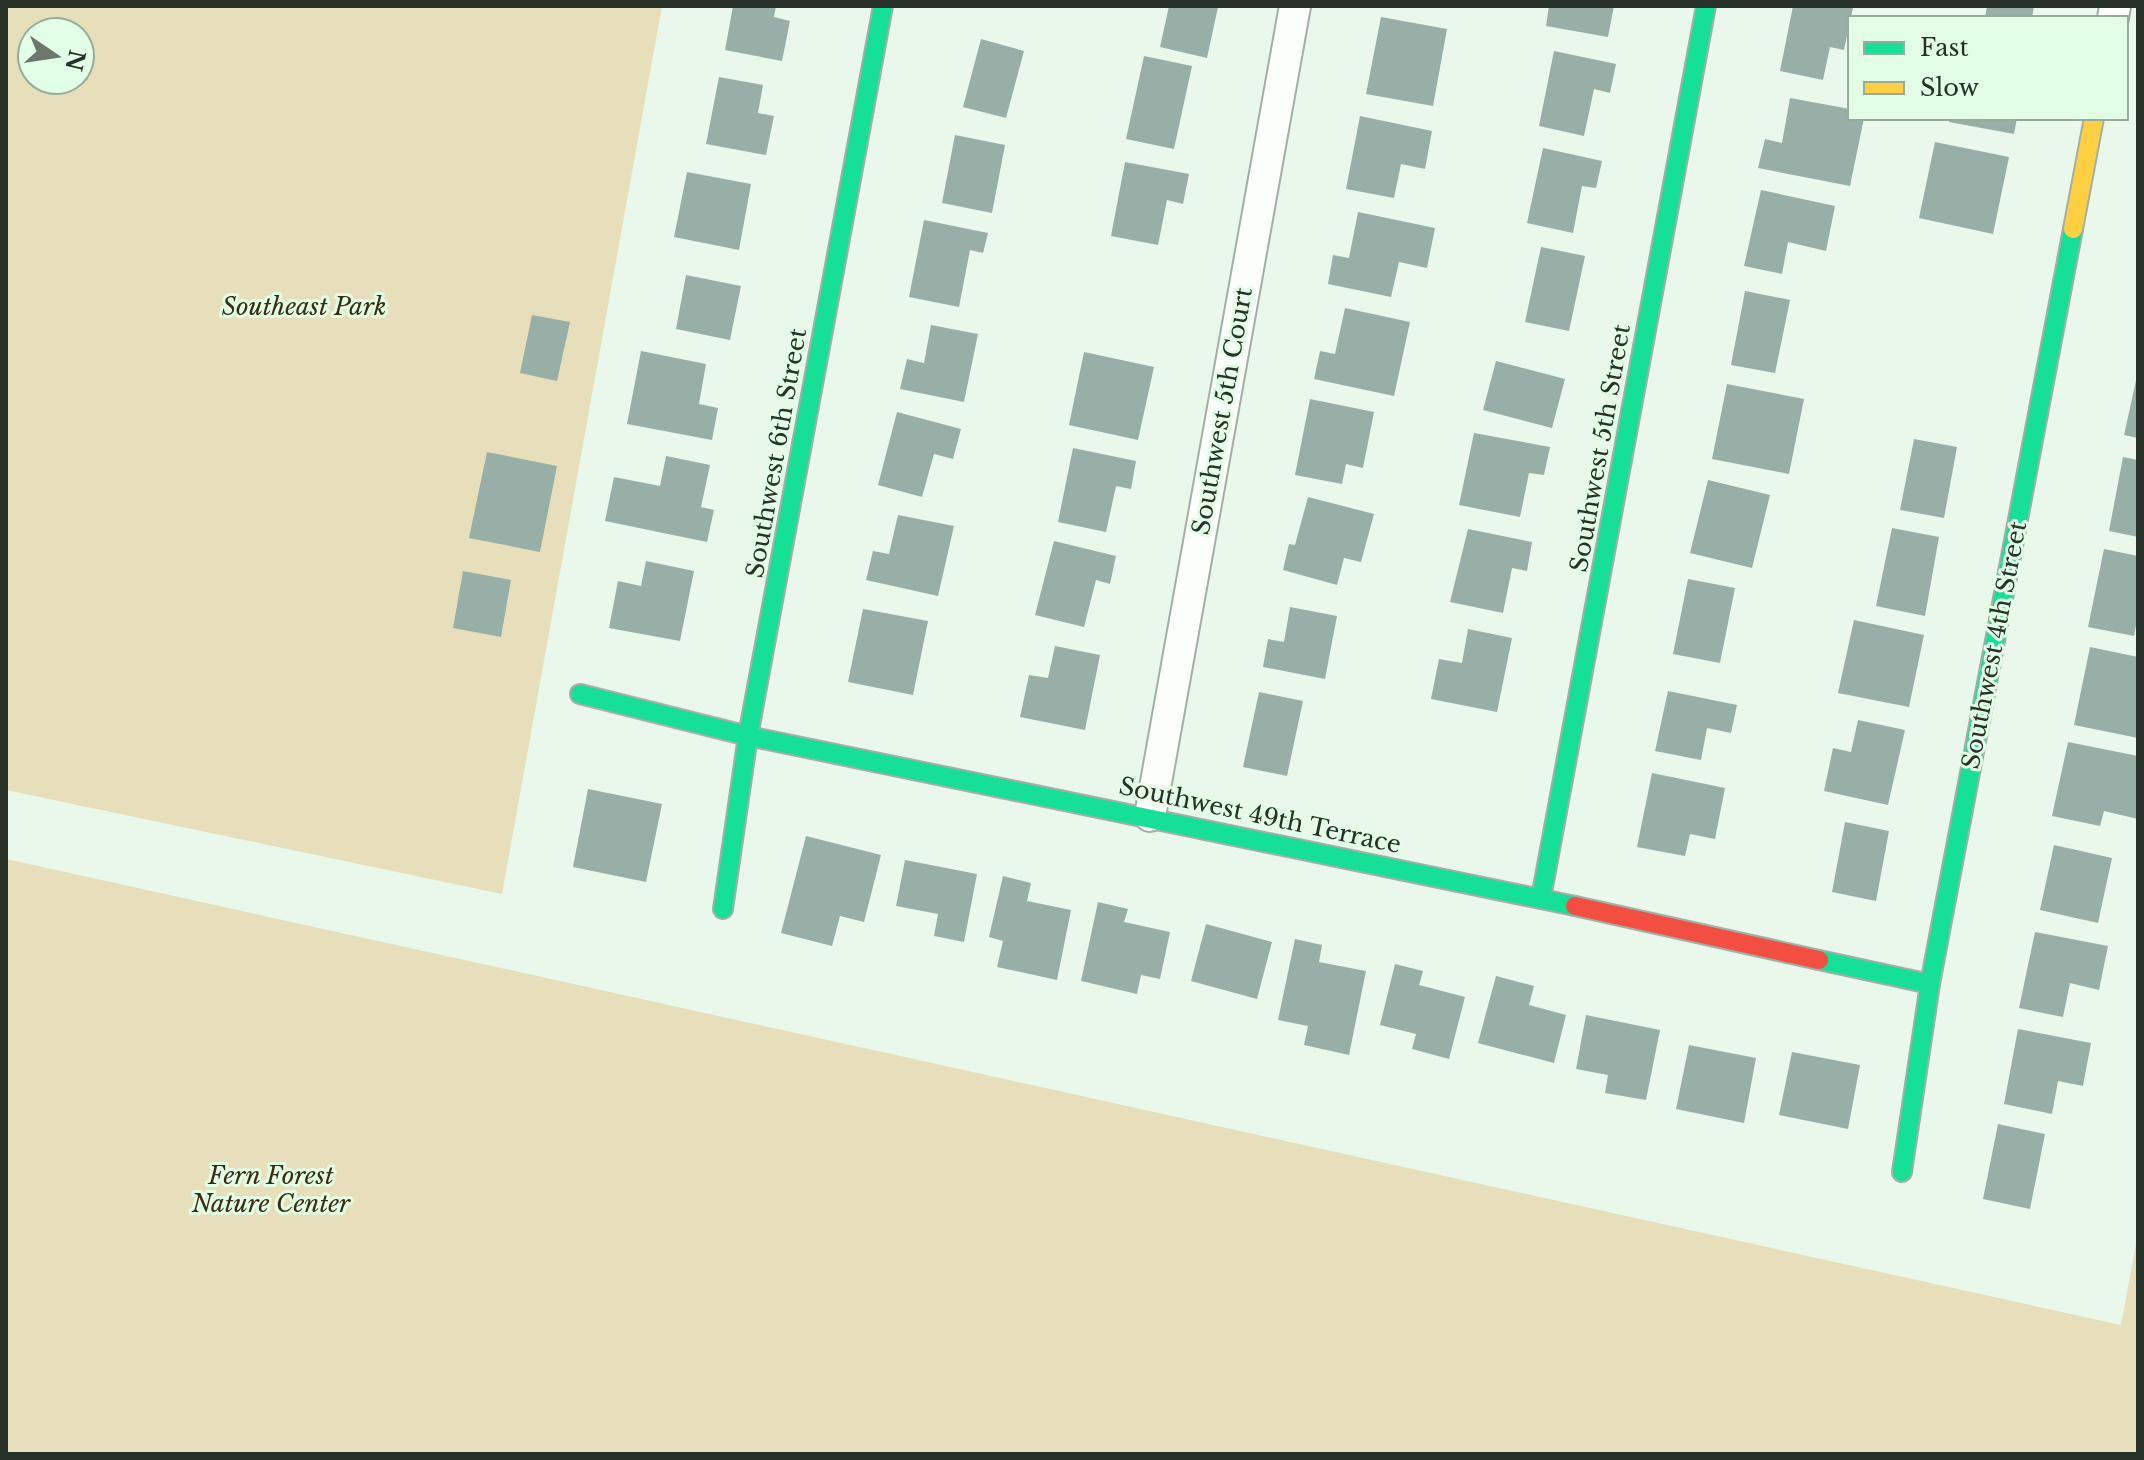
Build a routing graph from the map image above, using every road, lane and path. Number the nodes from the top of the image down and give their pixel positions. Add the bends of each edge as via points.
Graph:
1 (883, 6) edge
2 (1295, 6) edge
3 (1706, 6) edge
4 (2094, 120) edge
5 (580, 694) dead end
6 (748, 736) junction
7 (1150, 816) junction
8 (1541, 898) junction
9 (723, 909) dead end
10 (1930, 984) junction
11 (1902, 1172) dead end

1 - 6 street, Southwest 6th Street
2 - 7 street, Southwest 5th Court
3 - 8 street, Southwest 5th Street
4 - 10 street, Southwest 4th Street
5 - 6 street, Southwest 49th Terrace
6 - 7 street, Southwest 49th Terrace
6 - 9 street, Southwest 6th Street
7 - 8 street, Southwest 49th Terrace
8 - 10 street, Southwest 49th Terrace
10 - 11 street, Southwest 4th Street

